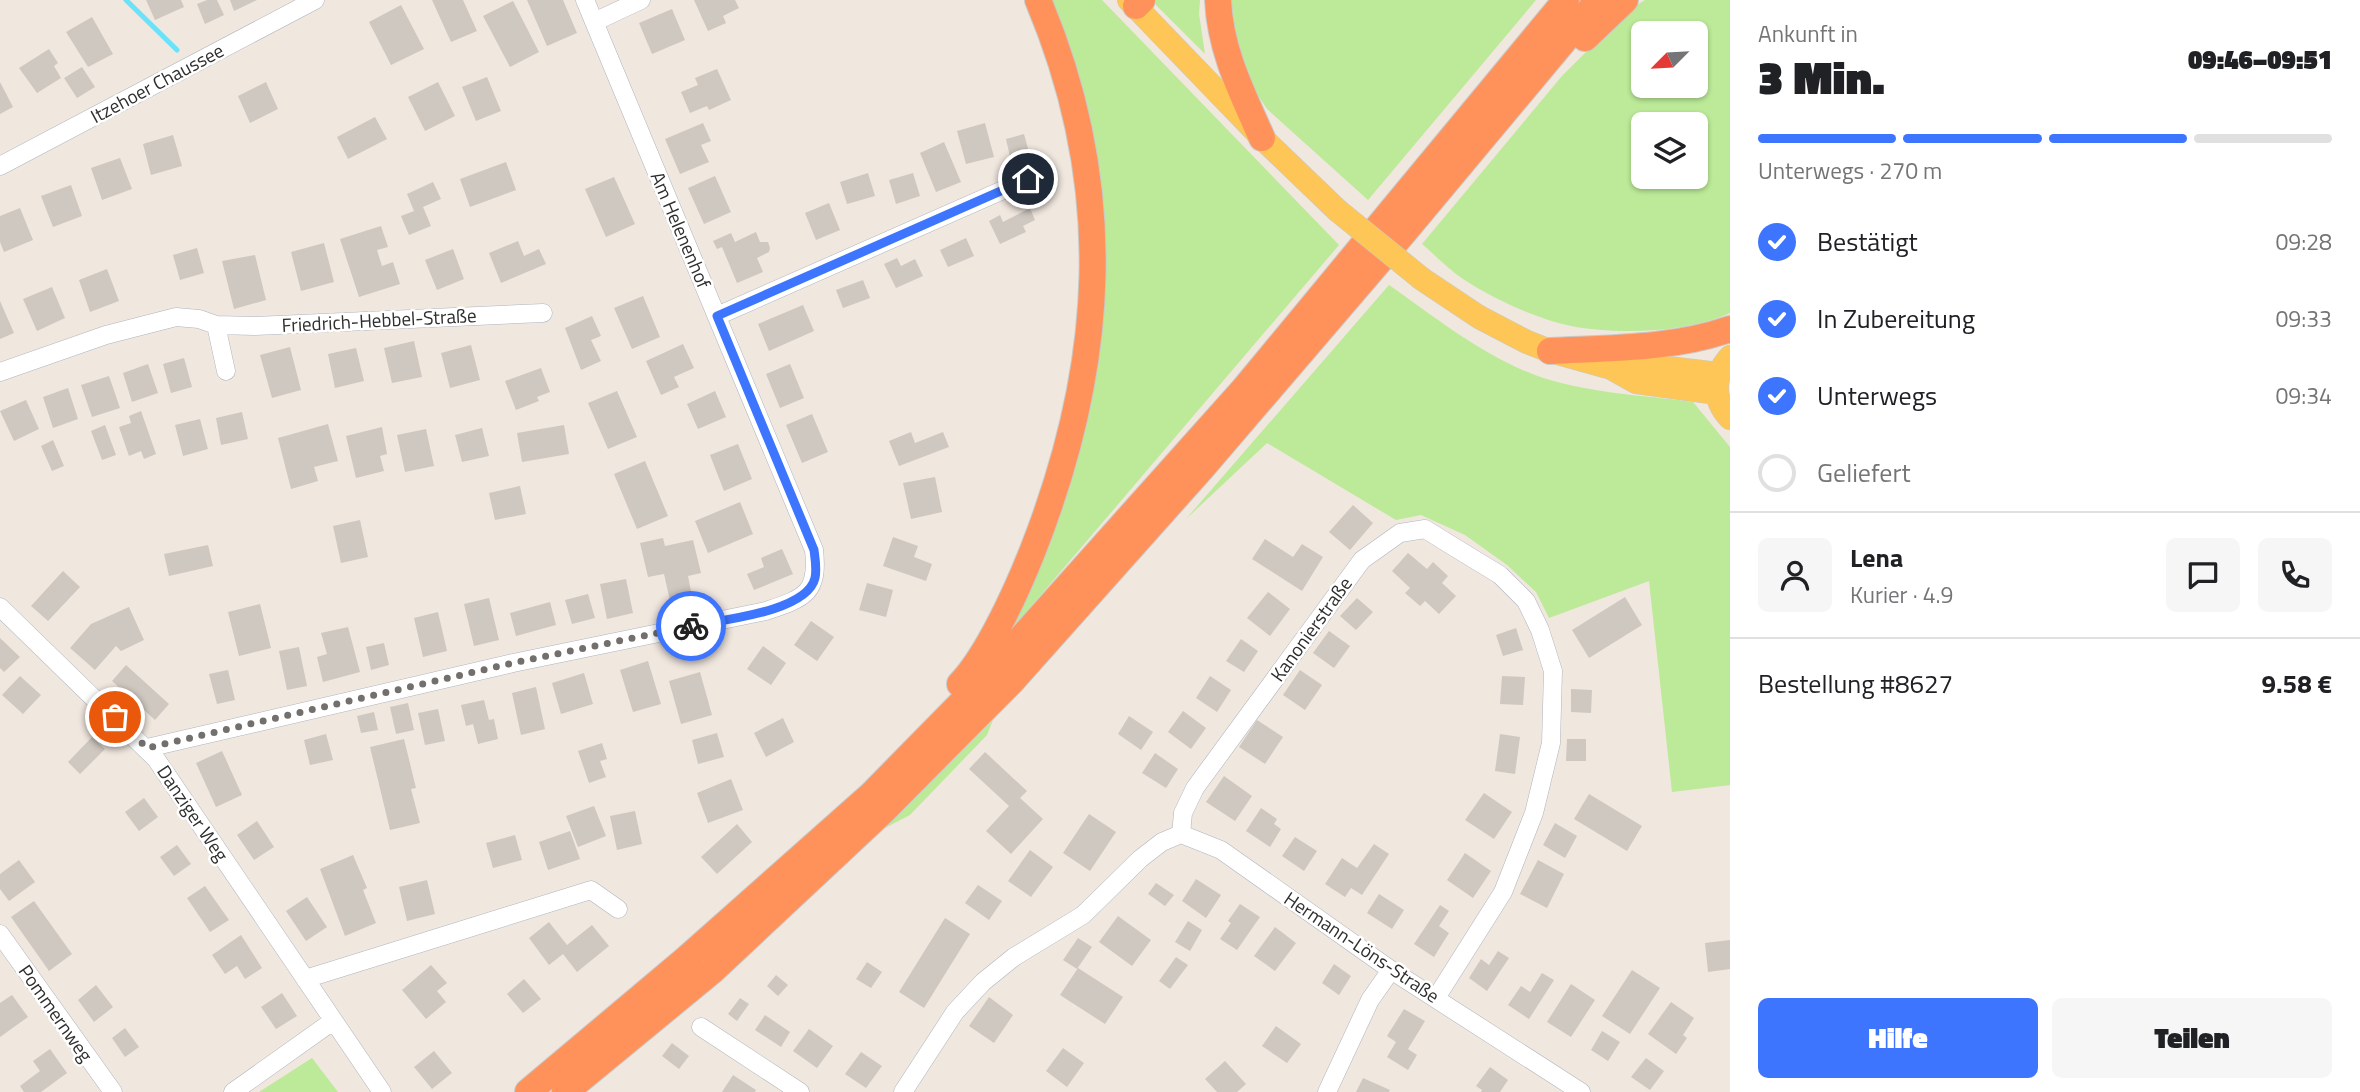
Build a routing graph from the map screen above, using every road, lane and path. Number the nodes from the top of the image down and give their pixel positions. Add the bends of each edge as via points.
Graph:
1 (315, 0) edge
2 (584, 0) edge
3 (641, 0) edge
4 (1038, 0) edge
5 (1218, 0) edge
6 (1547, 0) edge
7 (1566, 0) edge
8 (1598, 0) edge
9 (1625, 0) edge
10 (1136, 2) edge
11 (594, 22) junction
12 (1502, 76) junction
13 (1485, 134) junction
14 (1262, 138) junction
15 (0, 166) edge
16 (1028, 179) dead end
17 (543, 313) dead end
18 (717, 316) junction
19 (216, 325) junction
20 (1730, 329) edge
21 (1550, 351) junction
22 (226, 371) dead end
23 (0, 372) edge
24 (1722, 375) edge
25 (1730, 418) edge
26 (0, 607) edge
27 (147, 748) junction
28 (871, 795) junction
29 (1181, 834) junction
30 (618, 909) dead end
31 (0, 934) edge
32 (1391, 970) junction
33 (305, 979) junction
34 (1436, 998) junction
35 (334, 1021) junction
36 (701, 1027) dead end
37 (113, 1092) edge
38 (233, 1092) edge
39 (382, 1092) edge
40 (528, 1092) edge
41 (565, 1092) edge
42 (800, 1092) edge
43 (903, 1092) edge
44 (1327, 1092) edge
45 (1580, 1092) edge

1 - 15 street, Itzehoer Chaussee
2 - 11 street, Am Helenenhof
3 - 11 street
4 - 28 highway via 1072,94 1092,211 1090,332 1081,394 1025,572 969,675 900,747
5 - 14 highway via 1225,51
6 - 12 highway
7 - 12 highway
8 - 13 highway
9 - 13 highway
10 - 14 main road
11 - 18 street, Am Helenenhof
12 - 28 highway via 1244,388 981,683
13 - 41 highway via 1202,468 1012,681 884,810 712,971
14 - 21 main road, bridge via 1337,210 1422,279 1488,322
16 - 18 street
17 - 19 street, Friedrich-Hebbel-Straße
18 - 27 street, Am Helenenhof via 814,550 815,578 806,593 766,611 513,663
19 - 22 street
19 - 23 street, Friedrich-Hebbel-Straße via 199,318 176,317 106,335
20 - 21 highway via 1650,347
21 - 24 main road via 1611,368 1634,364
24 - 25 main road via 1723,410
26 - 27 street, Danziger Weg
27 - 33 street, Danziger Weg
28 - 40 highway
29 - 32 street, Hermann-Löns-Straße via 1221,850
29 - 34 street, Kanonierstraße via 1183,813 1195,788 1362,560 1400,533 1425,529 1500,575 1526,601 1553,671 1551,743 1534,813 1503,892
29 - 43 street via 1140,859 1083,915 1014,957 983,982 955,1012
30 - 33 street via 591,890
31 - 37 street, Pommernweg
32 - 34 street, Hermann-Löns-Straße
32 - 44 street via 1370,1000
33 - 35 street, Danziger Weg
34 - 45 street, Hermann-Löns-Straße
35 - 38 street
35 - 39 street, Danziger Weg
36 - 42 street

